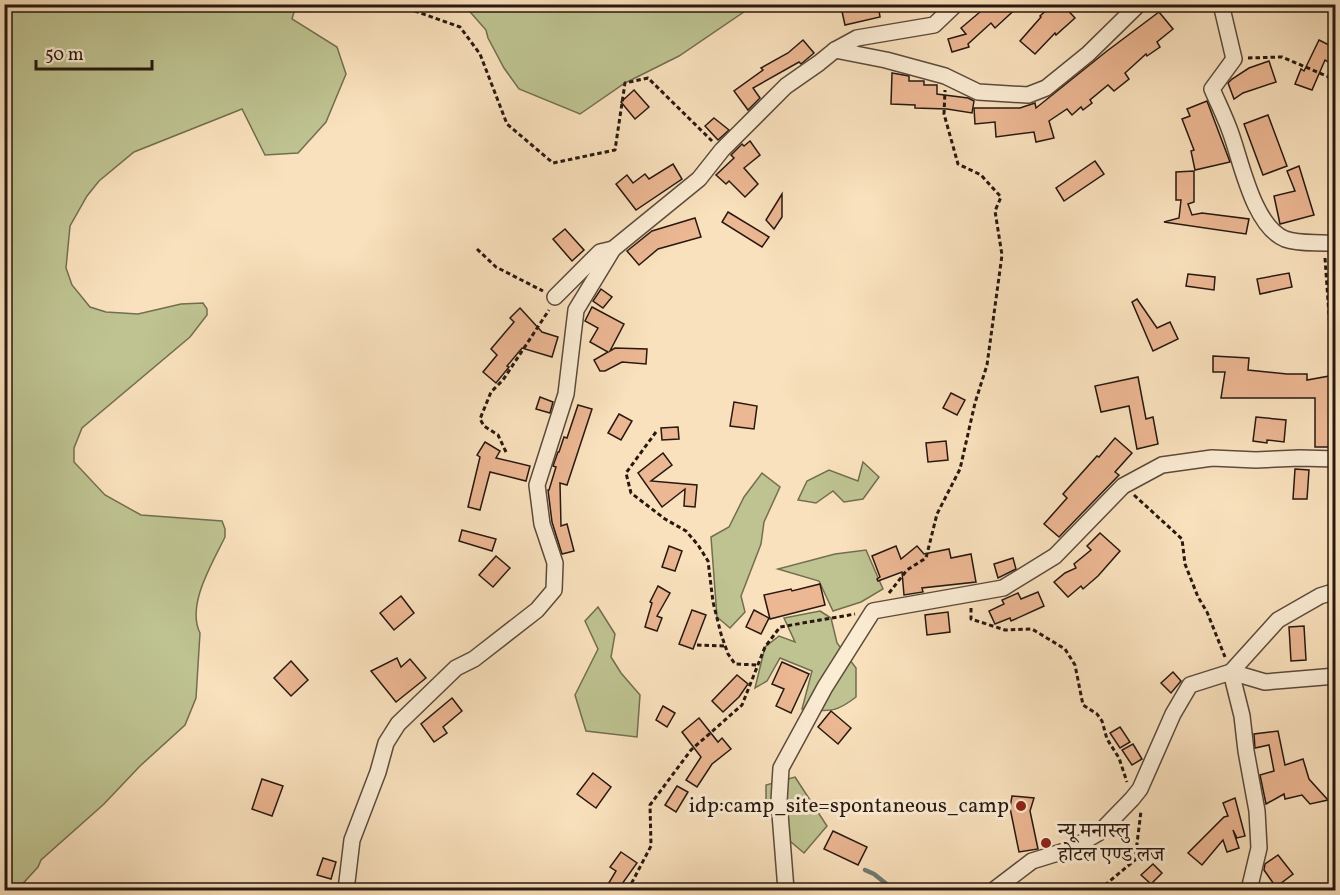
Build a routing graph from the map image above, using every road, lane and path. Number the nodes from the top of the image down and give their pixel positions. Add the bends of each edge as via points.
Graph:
1 (370, 4) edge
2 (956, 4) edge
3 (1139, 4) edge
4 (1221, 4) edge
5 (835, 50) junction
6 (1234, 58) junction
7 (945, 76) junction
8 (1335, 80) edge
9 (722, 150) junction
10 (1329, 242) edge
11 (477, 249) dead end
12 (613, 249) junction
13 (555, 297) junction
14 (1335, 345) edge
15 (656, 432) dead end
16 (506, 452) dead end
17 (1335, 459) edge
18 (1123, 486) junction
19 (1335, 591) edge
20 (971, 594) junction
21 (873, 611) junction
22 (697, 645) dead end
23 (725, 646) junction
24 (757, 665) junction
25 (1231, 672) junction
26 (1335, 676) edge
27 (1133, 798) junction
28 (346, 891) edge
29 (628, 891) edge
30 (786, 891) edge
31 (994, 891) edge
32 (1099, 891) edge
33 (1250, 891) edge

1 - 9 path via 412,10 460,27 480,54 507,124 552,163 615,150 625,83 648,78
2 - 5 street via 934,25 857,38
3 - 7 street via 1079,61 1046,88 1028,95 978,92
4 - 6 street
5 - 7 street
5 - 9 street via 786,86
6 - 8 path via 1282,57
6 - 10 street via 1212,89 1264,220 1272,231 1285,238
7 - 21 path via 944,114 958,164 981,175 1001,197 995,211 1002,255 987,365 960,469 937,514 926,558 907,570
9 - 12 street via 699,179
10 - 14 path via 1330,329
11 - 13 path via 496,267
12 - 13 street via 600,252
12 - 28 street via 576,310 566,394 537,485 542,524 555,563 554,590 528,617 474,659 456,668 398,724 386,743 352,840
13 - 16 path via 543,322 491,392 480,419 498,435
15 - 23 path via 626,473 631,492 698,544 708,561 713,602
17 - 18 street via 1212,458 1162,465
18 - 20 street via 1054,556 1003,588
18 - 25 path via 1182,539 1185,564
19 - 25 street via 1278,620
20 - 21 street
20 - 27 path via 971,619 1005,630 1032,629 1065,649 1075,665 1083,705 1102,722
21 - 24 path via 780,627
21 - 30 street via 781,768 779,801
22 - 23 path
23 - 24 path via 735,664
24 - 29 path via 742,705 692,750 650,806 651,846
25 - 26 street via 1265,682
25 - 27 street via 1190,686
25 - 33 street via 1257,811 1259,848
27 - 31 street via 1100,832 1071,849 1032,861
27 - 32 path via 1142,804 1135,860

